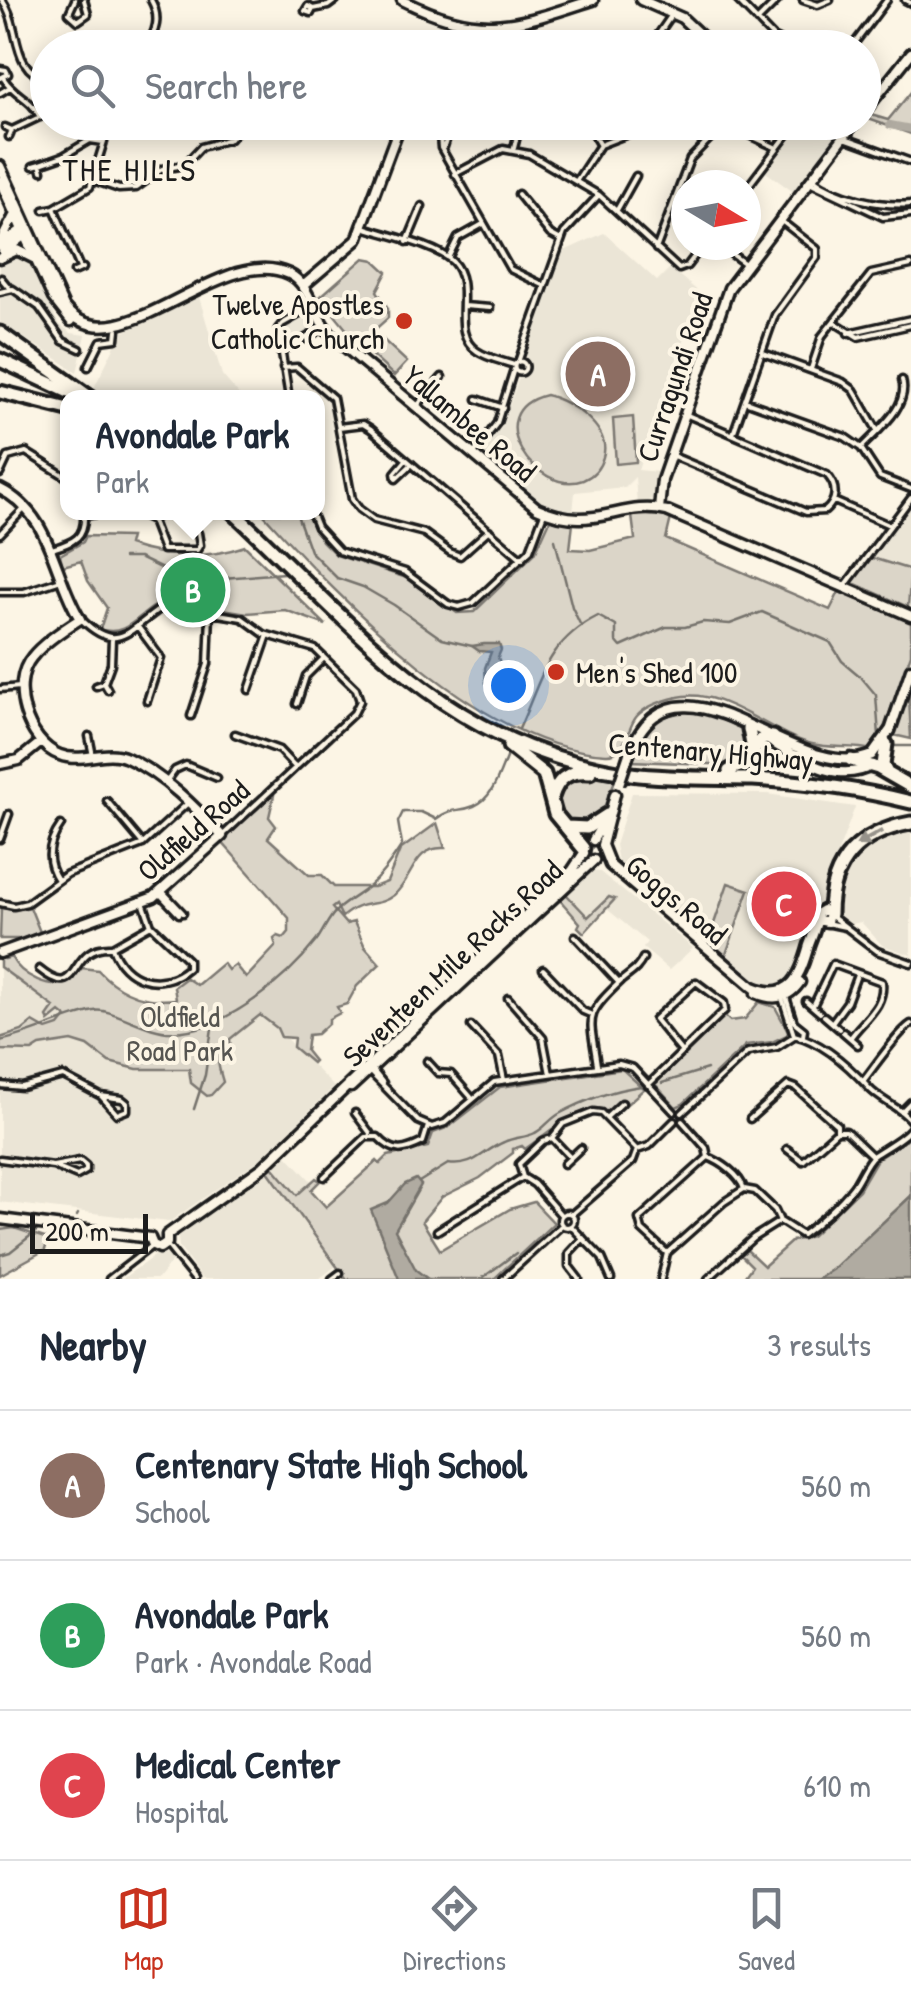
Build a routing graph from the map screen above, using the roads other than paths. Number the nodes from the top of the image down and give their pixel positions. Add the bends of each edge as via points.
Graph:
1 (2, 0) edge
2 (74, 0) edge
3 (84, 0) edge
4 (151, 0) edge
5 (336, 0) edge
6 (402, 0) edge
7 (412, 0) edge
8 (593, 0) edge
9 (641, 0) edge
10 (737, 0) edge
11 (778, 0) edge
12 (802, 0) edge
13 (830, 0) edge
14 (887, 0) edge
15 (313, 8) dead end
16 (674, 12) junction
17 (756, 20) junction
18 (469, 25) junction
19 (155, 30) edge
20 (467, 30) edge
21 (663, 30) edge
22 (694, 30) edge
23 (766, 30) edge
24 (865, 30) edge
25 (911, 53) edge
26 (0, 69) edge
27 (30, 70) edge
28 (2, 78) edge
29 (10, 87) junction
30 (881, 91) edge
31 (0, 93) edge
32 (30, 101) edge
33 (30, 122) edge
34 (5, 127) dead end
35 (12, 130) junction
36 (9, 137) dead end
37 (226, 140) edge
38 (394, 140) edge
39 (440, 140) edge
40 (446, 140) edge
41 (516, 140) edge
42 (596, 140) edge
43 (613, 140) edge
44 (707, 140) edge
45 (760, 140) edge
46 (783, 140) edge
47 (842, 140) edge
48 (852, 140) edge
49 (103, 142) joint
50 (600, 146) junction
51 (777, 148) junction
52 (514, 149) junction
53 (445, 157) junction
54 (911, 162) edge
55 (0, 166) edge
56 (758, 170) edge
57 (42, 171) dead end
58 (455, 174) junction
59 (636, 176) dead end
60 (93, 180) junction
61 (811, 180) junction
62 (0, 181) edge
63 (576, 182) junction
64 (518, 194) dead end
65 (599, 196) junction
66 (911, 204) edge
67 (422, 206) dead end
68 (54, 208) junction
69 (44, 210) dead end
70 (616, 211) junction
71 (15, 214) junction
72 (911, 214) edge
73 (780, 220) junction
74 (483, 224) junction
75 (364, 227) junction
76 (26, 231) junction
77 (561, 240) junction
78 (407, 242) junction
79 (0, 245) edge
80 (656, 249) junction
81 (0, 257) edge
82 (448, 258) junction
83 (36, 260) junction
84 (690, 260) edge
85 (741, 260) edge
86 (746, 264) junction
87 (911, 265) edge
88 (79, 269) dead end
89 (1, 278) edge
90 (303, 286) junction
91 (545, 286) junction
92 (10, 289) junction
93 (0, 292) edge
94 (464, 306) junction
95 (312, 307) junction
96 (490, 308) dead end
97 (834, 322) junction
98 (911, 322) edge
99 (324, 328) junction
100 (117, 330) junction
101 (0, 333) edge
102 (80, 349) dead end
103 (280, 352) junction
104 (762, 352) junction
105 (0, 360) edge
106 (517, 364) junction
107 (0, 368) edge
108 (88, 368) dead end
109 (283, 368) junction
110 (811, 369) junction
111 (521, 373) junction
112 (442, 377) dead end
113 (902, 380) dead end
114 (511, 382) junction
115 (63, 390) edge
116 (80, 390) edge
117 (287, 390) edge
118 (324, 390) edge
119 (325, 391) edge
120 (0, 392) edge
121 (60, 395) edge
122 (477, 399) dead end
123 (745, 401) junction
124 (60, 407) edge
125 (416, 408) junction
126 (502, 408) junction
127 (684, 414) junction
128 (339, 427) junction
129 (877, 430) junction
130 (733, 434) junction
131 (861, 448) junction
132 (670, 455) junction
133 (472, 456) junction
134 (0, 474) edge
135 (60, 474) edge
136 (0, 489) edge
137 (911, 489) edge
138 (911, 498) edge
139 (834, 501) junction
140 (25, 508) junction
141 (659, 509) junction
142 (544, 512) junction
143 (84, 520) edge
144 (241, 520) edge
145 (252, 520) edge
146 (315, 520) edge
147 (152, 521) edge
148 (889, 525) junction
149 (489, 530) junction
150 (198, 532) dead end
151 (0, 534) edge
152 (207, 538) dead end
153 (200, 540) junction
154 (52, 549) junction
155 (522, 559) junction
156 (61, 580) junction
157 (845, 586) junction
158 (0, 592) edge
159 (210, 614) junction
160 (911, 614) edge
161 (80, 619) junction
162 (138, 627) junction
163 (268, 636) junction
164 (112, 639) junction
165 (324, 658) junction
166 (911, 672) edge
167 (104, 684) junction
168 (24, 686) junction
169 (96, 686) dead end
170 (0, 689) edge
171 (108, 690) dead end
172 (249, 690) dead end
173 (147, 701) dead end
174 (297, 704) dead end
175 (456, 712) junction
176 (191, 716) dead end
177 (736, 720) junction
178 (748, 729) junction
179 (890, 730) junction
180 (235, 734) dead end
181 (89, 736) dead end
182 (769, 737) junction
183 (40, 743) junction
184 (886, 744) junction
185 (753, 750) junction
186 (93, 757) junction
187 (851, 760) junction
188 (0, 764) edge
189 (872, 766) junction
190 (296, 768) junction
191 (729, 771) junction
192 (887, 773) junction
193 (636, 774) junction
194 (217, 778) dead end
195 (165, 784) junction
196 (615, 794) junction
197 (911, 794) edge
198 (107, 800) dead end
199 (551, 801) junction
200 (189, 802) junction
201 (607, 816) junction
202 (7, 818) edge
203 (911, 823) edge
204 (61, 825) dead end
205 (568, 829) junction
206 (222, 836) junction
207 (0, 839) edge
208 (143, 844) junction
209 (593, 852) junction
210 (58, 880) junction
211 (161, 893) junction
212 (142, 902) junction
213 (0, 903) edge
214 (181, 913) dead end
215 (826, 919) junction
216 (151, 925) junction
217 (575, 936) dead end
218 (112, 946) junction
219 (0, 949) edge
220 (642, 958) dead end
221 (911, 963) edge
222 (39, 969) dead end
223 (543, 969) dead end
224 (857, 975) junction
225 (618, 982) junction
226 (781, 994) junction
227 (508, 998) dead end
228 (806, 1001) dead end
229 (813, 1006) junction
230 (784, 1008) joint
231 (591, 1014) junction
232 (833, 1022) junction
233 (911, 1024) edge
234 (471, 1026) dead end
235 (796, 1031) junction
236 (803, 1036) junction
237 (852, 1037) junction
238 (858, 1044) dead end
239 (681, 1051) junction
240 (427, 1061) dead end
241 (597, 1067) junction
242 (369, 1068) junction
243 (550, 1074) junction
244 (504, 1080) junction
245 (864, 1080) junction
246 (648, 1084) junction
247 (0, 1085) edge
248 (338, 1094) junction
249 (101, 1096) junction
250 (472, 1098) junction
251 (911, 1102) edge
252 (622, 1103) dead end
253 (902, 1111) junction
254 (674, 1112) junction
255 (682, 1112) junction
256 (355, 1113) dead end
257 (607, 1117) junction
258 (750, 1119) dead end
259 (674, 1121) junction
260 (682, 1121) junction
261 (911, 1125) edge
262 (428, 1126) junction
263 (838, 1131) junction
264 (370, 1135) junction
265 (552, 1138) junction
266 (581, 1148) dead end
267 (637, 1150) junction
268 (787, 1150) dead end
269 (872, 1156) junction
270 (570, 1157) junction
271 (708, 1157) junction
272 (0, 1159) edge
273 (564, 1164) dead end
274 (53, 1166) junction
275 (324, 1177) dead end
276 (523, 1178) junction
277 (744, 1189) junction
278 (572, 1214) junction
279 (561, 1215) junction
280 (0, 1217) edge
281 (778, 1223) junction
282 (562, 1225) junction
283 (571, 1226) junction
284 (437, 1231) dead end
285 (583, 1238) junction
286 (167, 1240) junction
287 (152, 1242) junction
288 (667, 1254) junction
289 (340, 1273) dead end
290 (109, 1279) edge
291 (194, 1279) edge
292 (332, 1279) edge
293 (503, 1279) edge
294 (579, 1279) edge
295 (611, 1279) edge
296 (661, 1279) edge
297 (708, 1279) edge

1 - 27 street
2 - 3 street via 70,14 80,21 89,13
4 - 19 street
5 - 15 street
6 - 18 main road
7 - 18 main road
8 - 18 main road via 516,25
9 - 16 main road
10 - 17 street
11 - 17 street
12 - 13 street
14 - 24 street
16 - 21 street
16 - 22 main road
17 - 23 street
18 - 20 main road
25 - 30 main road
26 - 28 street via 8,72
28 - 29 street
29 - 31 street
29 - 32 street
33 - 35 street
34 - 35 street
35 - 36 street
37 - 60 street via 200,147 184,166 162,169 136,188
38 - 75 main road
39 - 53 street
40 - 53 street
41 - 52 street
42 - 50 street
43 - 50 street
44 - 80 street via 690,159
45 - 51 street
46 - 51 street
47 - 61 main road, Curragundi Road
48 - 54 street
49 - 57 street via 90,140 36,165
49 - 60 street
50 - 63 street
51 - 56 street
52 - 58 street via 496,151
52 - 63 street
53 - 58 street
55 - 76 main road
58 - 74 street
59 - 70 street
60 - 68 street
61 - 66 street via 882,204
61 - 72 street via 885,217
61 - 73 main road, Curragundi Road
62 - 71 main road
63 - 65 street
64 - 77 street
65 - 70 street
65 - 77 street
67 - 78 street
68 - 69 street
68 - 88 street
70 - 80 street
71 - 76 main road
71 - 79 main road
73 - 86 main road, Curragundi Road
73 - 104 street via 818,253 778,309
74 - 82 street via 458,238
74 - 91 street via 510,269
75 - 78 street
75 - 90 main road
76 - 79 main road
76 - 81 main road
76 - 83 main road
76 - 90 main road via 64,308 96,328 118,326 220,279 262,270 283,271
77 - 91 street
78 - 82 street
80 - 84 street via 682,269
81 - 83 main road via 17,250
82 - 94 street via 461,275
83 - 100 main road via 66,317 90,330
85 - 86 street
86 - 127 main road, Curragundi Road via 727,292
87 - 97 street via 870,274
89 - 92 street
90 - 95 main road, Yallambee Road
90 - 100 main road via 276,273 230,280
91 - 106 street
92 - 93 street
92 - 102 street via 39,307 62,341
94 - 96 street
94 - 106 street via 470,345
95 - 99 main road, Yallambee Road
95 - 103 street via 280,326
97 - 98 street via 858,337
97 - 110 street
99 - 103 street
99 - 125 main road, Yallambee Road
100 - 108 street
101 - 116 highway
103 - 109 street
104 - 110 street
104 - 123 street
105 - 115 highway
106 - 111 street
106 - 111 street via 525,369
106 - 114 street
107 - 121 highway
109 - 117 street
109 - 118 street via 297,367
110 - 129 street via 854,390
111 - 114 street
112 - 125 street
113 - 129 street via 904,397
114 - 126 street
119 - 128 street
120 - 124 highway
122 - 126 street
123 - 130 street
123 - 131 street
125 - 133 main road, Yallambee Road
126 - 133 street
127 - 130 street
127 - 132 main road, Curragundi Road
128 - 149 street via 362,424
128 - 149 street via 352,499 368,517 424,533 460,556
129 - 131 street
130 - 139 street via 827,475
131 - 137 street via 880,477
132 - 139 street via 806,512 821,513
132 - 141 main road, Curragundi Road
133 - 142 main road, Yallambee Road
134 - 135 street via 8,458 26,452
136 - 140 main road
138 - 148 street
139 - 148 street
140 - 151 street
140 - 154 main road
141 - 142 main road, Yallambee Road via 588,519
141 - 157 main road
142 - 155 street
143 - 154 street via 79,538
144 - 175 highway, Centenary Highway via 398,670
145 - 191 highway, Centenary Highway via 408,670 478,716 533,742 600,761
146 - 155 street via 339,550 405,572 454,606 473,603
147 - 153 street via 163,550 195,551
148 - 157 street
149 - 155 street
150 - 153 street
152 - 153 street
154 - 156 main road
156 - 158 street
156 - 161 main road
157 - 160 main road
159 - 162 street via 166,605
159 - 163 street via 242,618
159 - 176 street via 208,664
161 - 164 street
161 - 168 main road via 31,657
162 - 164 street
162 - 173 street via 161,658
163 - 165 street via 311,647
163 - 172 street
164 - 167 street
165 - 174 street via 306,676
165 - 190 street, Oldfield Road via 356,688 360,701
166 - 179 main road
167 - 169 street
167 - 171 street
168 - 170 street
168 - 183 main road via 27,724
175 - 193 highway, Centenary Highway via 525,746
175 - 199 highway via 535,764 547,778
177 - 178 main road
177 - 182 main road
177 - 196 main road, bridge via 701,706 671,709 643,728
178 - 182 main road
178 - 185 highway
179 - 184 main road
179 - 187 main road via 873,754
180 - 190 street via 273,747
181 - 186 street
182 - 185 highway
182 - 187 main road
182 - 189 main road via 826,769 850,773
183 - 186 main road via 66,758
183 - 188 main road via 19,760
184 - 189 main road
184 - 192 highway
185 - 191 highway
186 - 195 main road via 121,756
187 - 189 highway
189 - 192 highway
190 - 206 street, Oldfield Road
191 - 197 highway, Centenary Highway
192 - 197 highway
193 - 197 highway, Centenary Highway
193 - 199 highway via 572,772 557,783
194 - 195 street via 186,765
195 - 200 main road
196 - 201 main road
196 - 209 main road
198 - 208 street
199 - 205 highway
200 - 206 main road
200 - 208 street
201 - 205 highway via 588,828
201 - 209 main road
202 - 207 street
203 -> 215 highway via 876,833 850,851
204 - 210 street via 49,849
205 - 209 highway
206 - 211 main road, Oldfield Road
208 - 210 street
209 - 226 main road, Goggs Road via 750,984
209 - 226 main road, Goggs Road via 746,987
209 - 242 main road, Seventeen Mile Rocks Road
209 - 242 main road, Seventeen Mile Rocks Road
210 - 213 street via 27,903
211 - 212 main road, Oldfield Road
211 - 214 street
212 - 216 street
212 - 219 main road, Oldfield Road
215 - 221 street
215 - 226 main road via 802,979
216 - 218 street
216 - 218 street via 188,960 180,974 164,981 124,970
217 - 225 street
218 - 222 street via 86,953 65,980
220 - 225 street
223 - 231 street
224 - 229 street via 830,965
224 - 232 street
224 - 237 street via 868,973 884,989
225 - 231 street
226 - 230 main road
226 - 235 street
227 - 243 street via 543,1038
228 - 229 street
229 - 232 street
230 - 235 street
231 - 241 street
232 - 237 street
233 - 245 street
234 - 244 street via 499,1056
235 - 236 street
235 - 236 street via 804,1030
235 - 255 street via 777,1047 748,1052
236 - 245 street
237 - 238 street
239 - 239 street via 655,1019 696,982 725,1010
239 - 246 street
240 - 250 street via 438,1074 451,1074
241 - 243 street
241 - 246 street via 624,1064
242 - 248 main road, Seventeen Mile Rocks Road
242 - 248 main road, Seventeen Mile Rocks Road
242 - 262 street
243 - 244 street
244 - 250 street
245 - 253 street
246 - 254 street
247 - 249 street via 22,1087 62,1076
248 - 286 main road, Seventeen Mile Rocks Road via 263,1167
249 - 249 street via 126,1100 127,1110 116,1114
250 - 262 street via 445,1123
251 - 253 street
252 - 257 street
253 - 261 street
254 - 255 street
254 - 259 street
255 - 260 street
256 - 264 street
257 - 265 street via 593,1112 563,1124
257 - 267 street
258 - 263 street via 788,1085
259 - 260 street
259 - 267 street
260 - 271 street
261 - 269 street
262 - 264 street via 421,1143 399,1151
263 - 268 street via 803,1161
263 - 269 street
264 - 275 street
265 - 270 street
265 - 276 street via 519,1164
266 - 270 street
267 - 278 street
269 - 281 street via 850,1192 805,1234
270 - 273 street
271 - 277 street
271 - 288 street via 639,1219
272 - 274 street
274 - 274 street via 80,1161 86,1171 78,1176
276 - 279 street
276 - 284 street
277 - 281 street via 776,1210
277 - 288 street
278 - 279 street
278 - 283 street
279 - 282 street
280 - 287 main road
281 - 297 street
282 - 283 street
282 - 293 street
283 - 285 street
285 - 294 street via 569,1253
285 - 295 street
286 - 287 main road via 160,1248
286 - 287 main road via 157,1230
286 - 291 street
287 - 290 street
288 - 296 street
289 - 292 street

